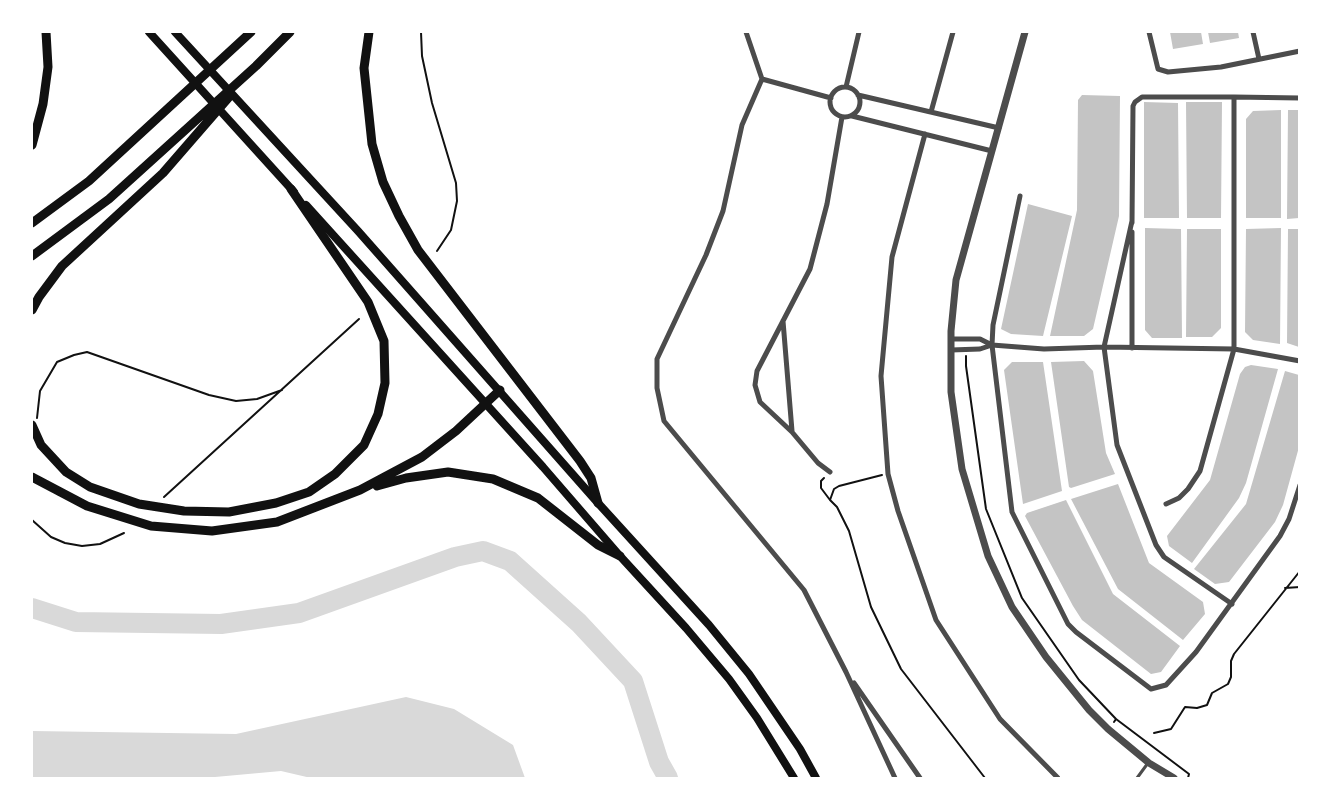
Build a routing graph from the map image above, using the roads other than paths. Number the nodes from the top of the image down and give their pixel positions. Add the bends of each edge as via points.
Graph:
1 (46, 32) edge
2 (149, 32) edge
3 (175, 32) edge
4 (251, 32) edge
5 (290, 32) edge
6 (369, 32) edge
7 (746, 32) edge
8 (859, 32) edge
9 (953, 32) edge
10 (1025, 32) edge
11 (1149, 32) edge
12 (1253, 32) edge
13 (1299, 51) edge
14 (1258, 59) junction
15 (256, 66) junction
16 (762, 79) junction
17 (846, 87) junction
18 (858, 95) junction
19 (1234, 97) junction
20 (831, 98) junction
21 (1299, 98) edge
22 (932, 112) junction
23 (852, 116) junction
24 (842, 117) junction
25 (999, 128) junction
26 (926, 134) junction
27 (32, 145) edge
28 (992, 151) junction
29 (291, 189) junction
30 (1020, 196) dead end
31 (1132, 221) junction
32 (32, 223) edge
33 (32, 256) edge
34 (32, 310) edge
35 (783, 320) junction
36 (951, 339) junction
37 (992, 345) junction
38 (1104, 347) junction
39 (1132, 348) junction
40 (1234, 349) junction
41 (951, 350) junction
42 (1299, 361) edge
43 (500, 390) junction
44 (486, 404) junction
45 (35, 424) edge
46 (792, 432) junction
47 (830, 472) road end
48 (32, 477) edge
49 (1299, 485) edge
50 (360, 490) junction
51 (598, 503) junction
52 (1166, 504) dead end
53 (620, 556) junction
54 (1232, 604) junction
55 (846, 672) junction
56 (1149, 763) junction
57 (794, 778) edge
58 (816, 778) edge
59 (895, 778) edge
60 (920, 778) edge
61 (1058, 778) edge
62 (1137, 778) edge
63 (1174, 778) edge

1 - 27 highway via 48,67
2 - 29 main road
3 - 43 main road
4 - 32 highway via 89,181
5 - 15 highway
6 - 51 highway via 364,68 372,144 383,182 399,216 418,250 580,461 591,478
7 - 16 street
8 - 17 street
9 - 22 street
10 - 25 street
11 - 14 street via 1158,69 1168,72
12 - 14 street
13 - 14 street
15 - 33 highway via 109,199
15 - 34 highway via 163,173 62,266
16 - 20 street
16 - 55 street via 742,125 723,212 657,359 657,388 664,421 804,590
17 - 18 street
17 - 20 street via 836,90
18 - 22 street
18 - 23 street via 860,104
19 - 21 street
19 - 31 street via 1138,99 1133,106
19 - 40 street
20 - 24 street via 831,108
22 - 25 street
23 - 24 street
23 - 26 street
24 - 35 street via 827,204 810,269
25 - 28 street
26 - 28 street
26 - 61 street via 892,257 881,376 888,474 936,620 1000,719
28 - 36 street via 958,269
29 - 44 main road
29 - 45 highway via 368,302 384,341 385,383 378,414 364,445 335,474 309,492 276,503 229,512 184,512 139,504 90,487 66,472 41,445
30 - 37 street
31 - 38 street
31 - 39 street
35 - 46 street
35 - 46 street via 757,371 755,385 760,402
36 - 37 street via 980,339
36 - 41 street
37 - 38 street via 1044,349
37 - 41 street
37 - 54 street via 1012,512 1068,624 1146,686 1157,689 1166,685 1196,652
38 - 39 street
38 - 54 street via 1117,445 1156,545 1164,557
39 - 40 street
40 - 42 street
40 - 52 street via 1200,471 1179,498
41 - 56 street via 952,406 962,469 988,556 1012,607 1089,710
43 - 44 highway
43 - 51 main road
44 - 50 highway via 423,457
44 - 53 main road
46 - 47 street
48 - 50 highway via 87,506 151,526 212,531 277,522
49 - 54 street via 1280,536
50 - 53 highway via 448,472 493,479 538,498 598,545
51 - 58 main road via 749,674
53 - 57 main road via 729,679
55 - 59 street
55 - 60 street
56 - 62 lane
56 - 63 street

